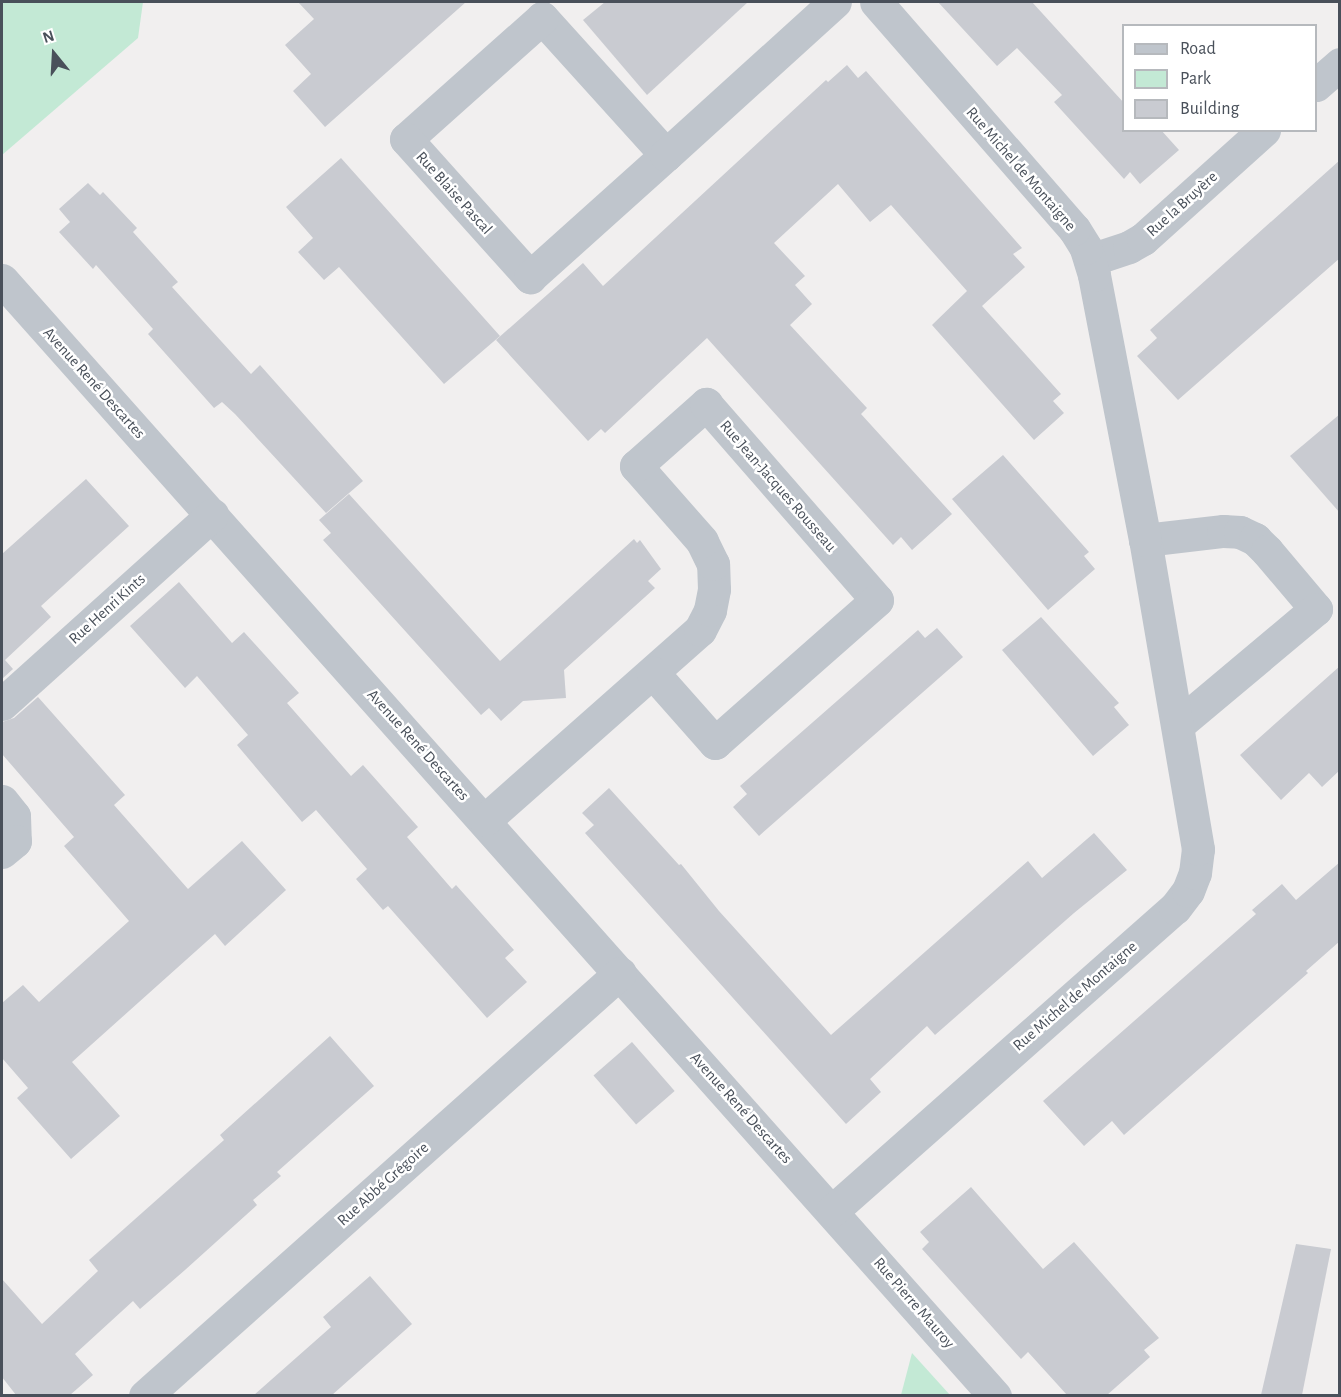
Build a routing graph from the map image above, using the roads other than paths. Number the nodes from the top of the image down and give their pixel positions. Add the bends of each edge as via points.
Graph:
1 (835, 2) edge
2 (876, 2) edge
3 (1340, 63) edge
4 (1317, 84) edge
5 (1262, 132) edge
6 (666, 155) junction
7 (1090, 260) junction
8 (2, 280) edge
9 (212, 515) junction
10 (1144, 540) junction
11 (652, 673) junction
12 (2, 704) edge
13 (1178, 725) junction
14 (2, 801) edge
15 (485, 820) junction
16 (2, 852) edge
17 (621, 973) junction
18 (832, 1211) junction
19 (145, 1395) edge
20 (995, 1395) edge

1 - 6 street, Rue Blaise Pascal
2 - 7 street, Rue Michel de Montaigne via 1074,229
3 - 4 street
5 - 7 street, Rue la Bruyère via 1143,239
6 - 6 street, Rue Blaise Pascal via 542,18 406,140 530,277
7 - 10 street, Rue Michel de Montaigne
8 - 9 street, Avenue René Descartes
9 - 12 street, Rue Henri Kints
9 - 15 street, Avenue René Descartes
10 - 13 street, Rue Michel de Montaigne
10 - 13 street via 1240,532 1267,551 1316,609
11 - 11 street, Rue Jean-Jacques Rousseau via 700,630 711,610 713,564 702,541 636,466 706,404 877,600 715,743
11 - 15 street, Rue Jean-Jacques Rousseau
13 - 18 street, Rue Michel de Montaigne via 1198,849 1188,891 1175,908
14 - 16 street via 14,816 15,841
15 - 17 street, Avenue René Descartes
17 - 18 street, Avenue René Descartes
17 - 19 street, Rue Abbé Grégoire
18 - 20 street, Rue Pierre Mauroy

